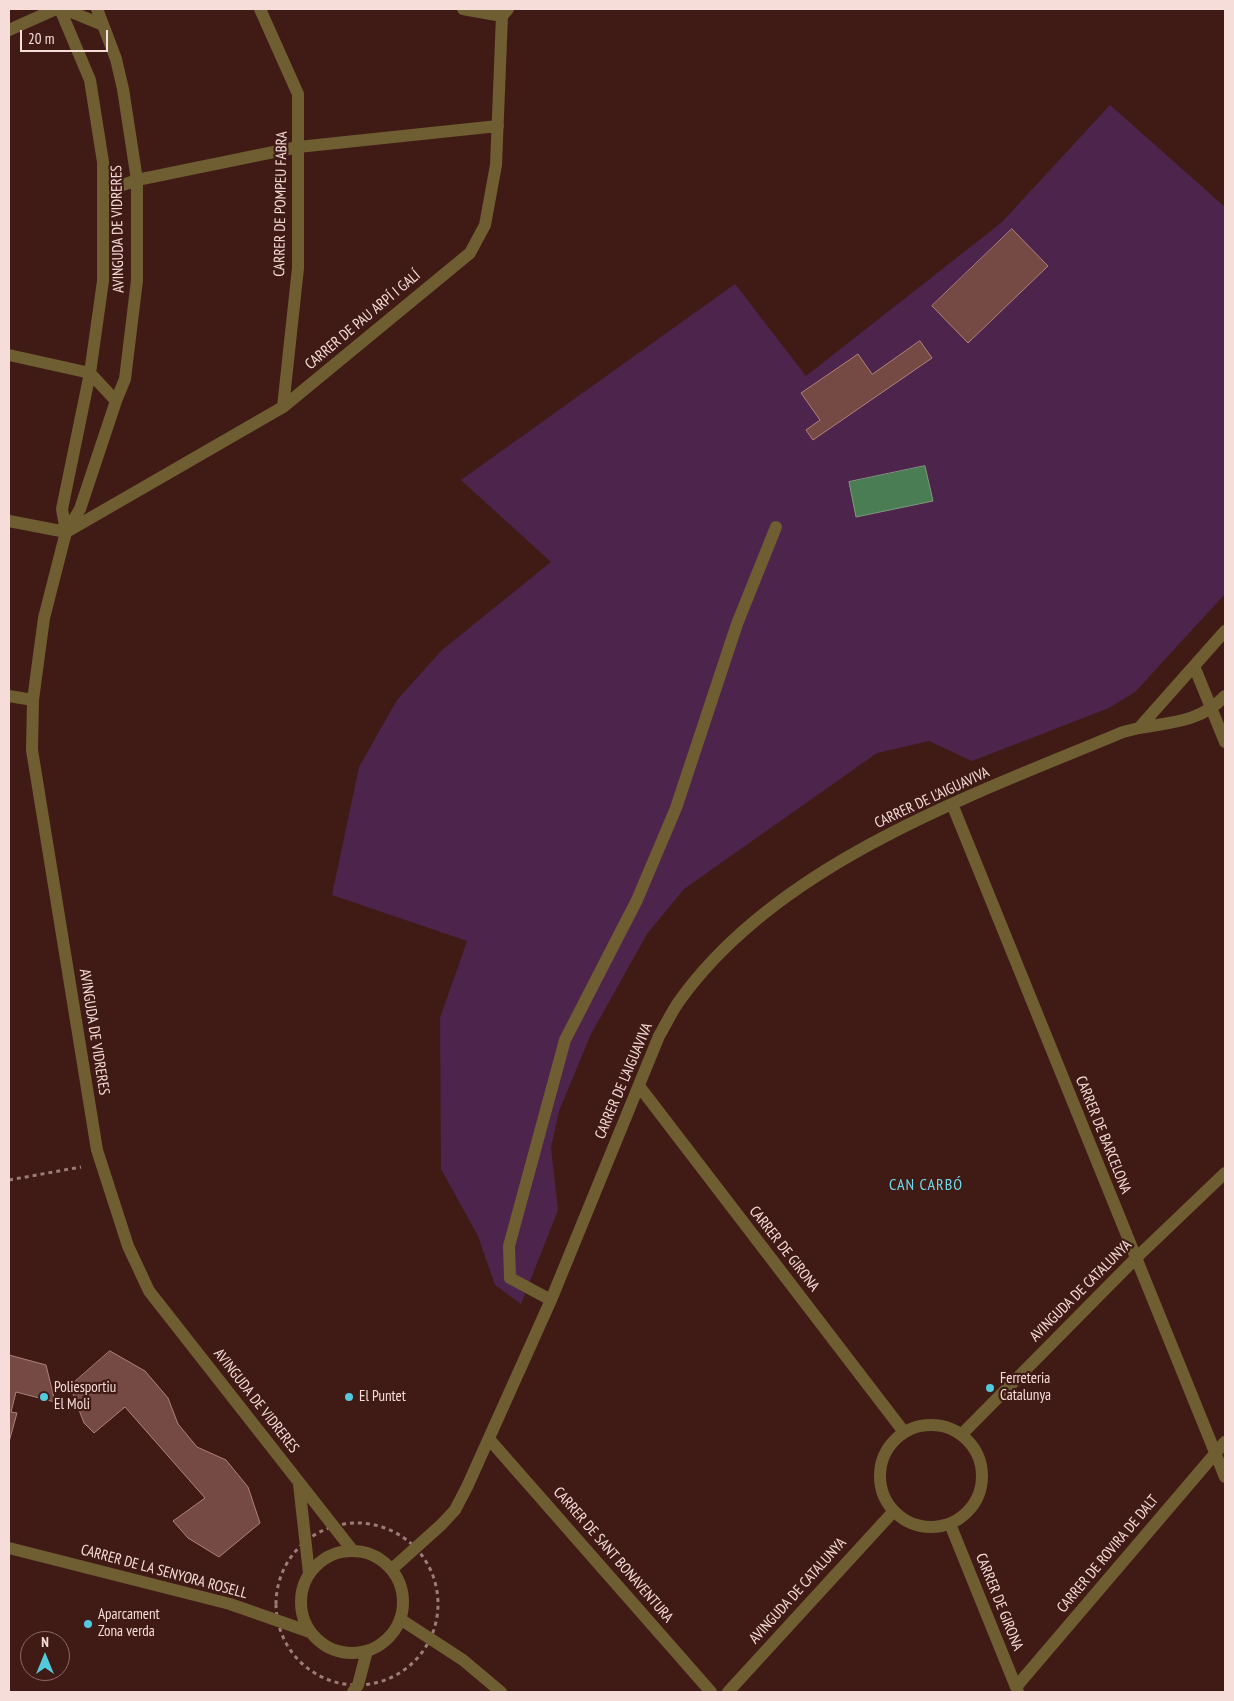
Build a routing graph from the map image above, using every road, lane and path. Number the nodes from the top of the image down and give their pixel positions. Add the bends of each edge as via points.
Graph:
1 (56, 9) edge
2 (62, 9) edge
3 (97, 9) edge
4 (260, 9) edge
5 (463, 9) edge
6 (502, 11) edge
7 (104, 25) junction
8 (9, 30) edge
9 (498, 126) junction
10 (298, 147) junction
11 (137, 180) junction
12 (103, 192) junction
13 (9, 355) edge
14 (90, 373) junction
15 (116, 401) junction
16 (284, 407) junction
17 (9, 521) edge
18 (776, 527) dead end
19 (66, 532) junction
20 (1225, 631) edge
21 (1194, 666) junction
22 (9, 696) edge
23 (1225, 696) edge
24 (33, 700) junction
25 (1212, 709) junction
26 (1139, 728) junction
27 (1225, 742) edge
28 (952, 804) junction
29 (639, 1086) junction
30 (101, 1163) junction
31 (1225, 1173) edge
32 (9, 1180) edge
33 (1136, 1258) junction
34 (551, 1300) junction
35 (904, 1432) junction
36 (961, 1435) junction
37 (490, 1439) junction
38 (1225, 1442) edge
39 (1215, 1454) junction
40 (1225, 1477) edge
41 (299, 1482) junction
42 (893, 1512) junction
43 (950, 1524) junction
44 (334, 1527) junction
45 (307, 1540) junction
46 (9, 1548) edge
47 (416, 1550) junction
48 (353, 1551) junction
49 (392, 1568) junction
50 (310, 1573) junction
51 (400, 1619) junction
52 (278, 1621) junction
53 (310, 1632) junction
54 (429, 1638) junction
55 (367, 1651) junction
56 (355, 1689) edge
57 (1017, 1690) edge
58 (501, 1692) edge
59 (711, 1692) edge
60 (728, 1692) edge

1 - 8 street
2 - 7 street
2 - 12 street, AVINGUDA DE VIDRERES via 90,80 103,162
3 - 7 street, AVINGUDA DE VIDRERES
4 - 10 street, CARRER DE POMPEU FABRA via 298,94
5 - 6 street
6 - 9 street, CARRER DE PAU ARPÍ I GALÍ
7 - 11 street, AVINGUDA DE VIDRERES via 122,89
9 - 10 street
9 - 16 street, CARRER DE PAU ARPÍ I GALÍ via 496,165 485,225 470,253
10 - 11 street
10 - 16 street, CARRER DE POMPEU FABRA via 298,268
11 - 12 street
11 - 15 street, AVINGUDA DE VIDRERES via 137,280 126,379
12 - 14 street, AVINGUDA DE VIDRERES via 103,281
13 - 14 street
14 - 15 street
14 - 19 street, AVINGUDA DE VIDRERES via 62,509
15 - 19 street, AVINGUDA DE VIDRERES via 80,509
16 - 19 street, CARRER DE PAU ARPÍ I GALÍ
17 - 19 street
18 - 34 street via 737,624 676,808 637,900 565,1040 508,1246 510,1278
19 - 24 street, AVINGUDA DE VIDRERES via 44,618
20 - 21 street
21 - 25 street
21 - 26 street
22 - 24 street
23 - 25 street, CARRER DE L'AIGUAVIVA
24 - 30 street, AVINGUDA DE VIDRERES via 32,750 41,813
25 - 26 street, CARRER DE L'AIGUAVIVA via 1189,720
25 - 27 street
26 - 28 street, CARRER DE L'AIGUAVIVA
28 - 29 street, CARRER DE L'AIGUAVIVA via 837,864 789,895 746,930 680,1000 659,1036
28 - 33 street, CARRER DE BARCELONA
29 - 34 street, CARRER DE L'AIGUAVIVA
29 - 35 street, CARRER DE GIRONA
30 - 32 path
30 - 41 street, AVINGUDA DE VIDRERES via 128,1246 149,1291
31 - 33 street, AVINGUDA DE CATALUNYA
33 - 36 street, AVINGUDA DE CATALUNYA
33 - 39 street, CARRER DE BARCELONA
34 - 37 street, CARRER DE L'AIGUAVIVA
35 - 36 street via 932,1425 946,1427
35 - 42 street via 891,1444 880,1467 880,1486
36 - 43 street via 978,1457 982,1475 979,1493 972,1506
37 - 47 street, CARRER DE L'AIGUAVIVA via 455,1510
37 - 59 street, CARRER DE SANT BONAVENTURA
38 - 39 street, CARRER DE ROVIRA DE DALT
39 - 40 street, CARRER DE BARCELONA
39 - 57 street, CARRER DE ROVIRA DE DALT
41 - 44 street, AVINGUDA DE VIDRERES
41 - 45 street
42 - 43 street via 903,1520 925,1527
42 - 60 street, AVINGUDA DE CATALUNYA
43 - 57 street, CARRER DE GIRONA
44 - 45 path
44 - 47 path via 352,1524 378,1526 402,1537
44 - 48 street, AVINGUDA DE VIDRERES
45 - 50 street
45 - 52 path via 288,1561 278,1584 275,1609
46 - 52 street, CARRER DE LA SENYORA ROSELL via 230,1604
47 - 49 street, CARRER DE L'AIGUAVIVA
47 - 54 path via 433,1576 438,1601 435,1627
48 - 49 street via 380,1559
48 - 50 street via 328,1556
49 - 51 street via 402,1592
50 - 53 street via 300,1596 304,1621
51 - 54 street
51 - 55 street via 388,1639
52 - 53 street, CARRER DE LA SENYORA ROSELL
52 - 56 path via 280,1634 293,1655 312,1672
53 - 55 street via 336,1651
54 - 56 path via 424,1650 407,1668 385,1680
54 - 58 street via 480,1673
55 - 56 street

